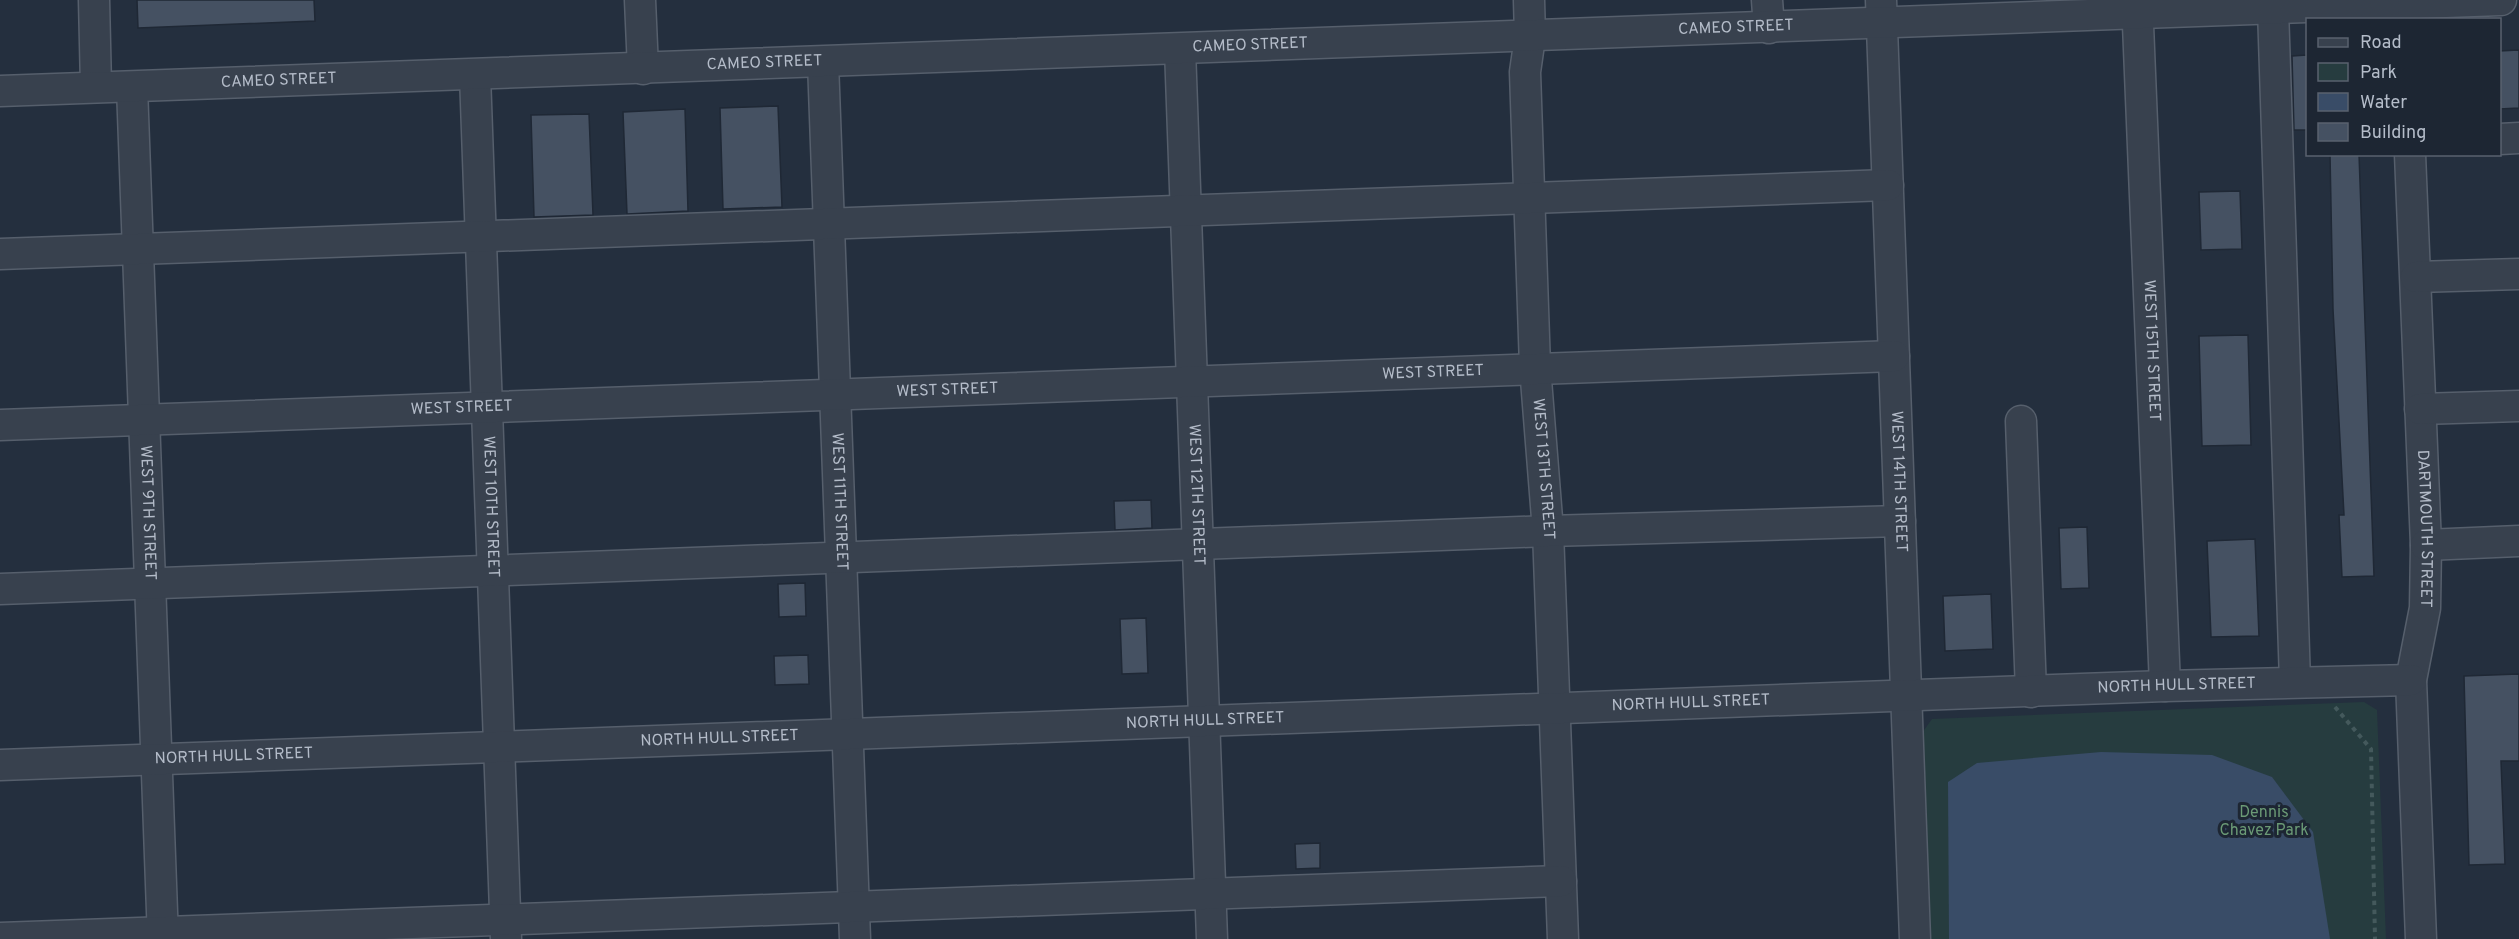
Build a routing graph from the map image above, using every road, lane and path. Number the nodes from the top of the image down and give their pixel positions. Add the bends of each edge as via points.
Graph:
1 (94, 0) edge
2 (640, 0) edge
3 (1529, 0) edge
4 (2501, 0) edge
5 (2282, 6) edge
6 (2137, 7) edge
7 (2404, 11) edge
8 (1882, 12) edge
9 (1768, 14) edge
10 (1530, 37) junction
11 (1180, 49) junction
12 (823, 62) junction
13 (643, 69) junction
14 (475, 75) junction
15 (96, 87) junction
16 (132, 87) junction
17 (0, 91) edge
18 (2519, 138) edge
19 (2501, 139) edge
20 (2410, 156) edge
21 (1888, 185) junction
22 (1529, 197) junction
23 (1186, 211) junction
24 (829, 224) junction
25 (481, 235) junction
26 (138, 250) junction
27 (0, 254) edge
28 (2519, 274) edge
29 (2416, 277) junction
30 (1894, 356) junction
31 (1535, 367) junction
32 (1192, 381) junction
33 (835, 394) junction
34 (2519, 406) edge
35 (487, 407) junction
36 (2420, 409) junction
37 (144, 420) junction
38 (2021, 421) dead end
39 (0, 425) edge
40 (1900, 521) junction
41 (1548, 531) junction
42 (2519, 541) edge
43 (1198, 545) junction
44 (2426, 545) junction
45 (841, 558) junction
46 (493, 571) junction
47 (150, 583) junction
48 (0, 589) edge
49 (2411, 680) junction
50 (2295, 682) junction
51 (2165, 687) junction
52 (2031, 692) junction
53 (1906, 696) junction
54 (2329, 699) dead end
55 (1555, 709) junction
56 (1204, 721) junction
57 (848, 734) junction
58 (499, 747) junction
59 (156, 759) junction
60 (0, 765) edge
61 (1561, 882) junction
62 (1211, 894) junction
63 (854, 907) junction
64 (506, 929) edge
65 (163, 936) edge
66 (0, 938) edge
67 (855, 939) edge
68 (1212, 939) edge
69 (1563, 939) edge
70 (1915, 939) edge
71 (2375, 939) edge
72 (2421, 939) edge

1 - 15 street
2 - 13 street
3 - 10 street, WEST 13TH STREET
4 - 7 street, CAMEO STREET
5 - 6 street, CAMEO STREET
5 - 7 street, CAMEO STREET
5 - 50 street
6 - 8 street, CAMEO STREET
6 - 51 street, WEST 15TH STREET
8 - 9 street, CAMEO STREET
8 - 21 street, WEST 14TH STREET
9 - 10 street, CAMEO STREET
10 - 11 street, CAMEO STREET
10 - 22 street, WEST 13TH STREET via 1525,72
11 - 12 street, CAMEO STREET
11 - 23 street, WEST 12TH STREET
12 - 13 street, CAMEO STREET
12 - 24 street, WEST 11TH STREET
13 - 14 street, CAMEO STREET
14 - 16 street, CAMEO STREET
14 - 25 street, WEST 10TH STREET
15 - 16 street, CAMEO STREET
15 - 17 street, CAMEO STREET
16 - 26 street, WEST 9TH STREET
18 - 19 street
20 - 29 street, DARTMOUTH STREET
21 - 22 street
21 - 30 street, WEST 14TH STREET
22 - 23 street
22 - 31 street, WEST 13TH STREET
23 - 24 street
23 - 32 street, WEST 12TH STREET
24 - 25 street
24 - 33 street, WEST 11TH STREET
25 - 26 street
25 - 35 street, WEST 10TH STREET
26 - 27 street
26 - 37 street, WEST 9TH STREET
28 - 29 street
29 - 36 street, DARTMOUTH STREET
30 - 31 street, WEST STREET
30 - 40 street, WEST 14TH STREET
31 - 32 street, WEST STREET
31 - 41 street, WEST 13TH STREET
32 - 33 street, WEST STREET
32 - 43 street, WEST 12TH STREET
33 - 35 street, WEST STREET
33 - 45 street, WEST 11TH STREET
34 - 36 street
35 - 37 street, WEST STREET
35 - 46 street, WEST 10TH STREET
36 - 44 street, DARTMOUTH STREET
37 - 39 street, WEST STREET
37 - 47 street, WEST 9TH STREET
38 - 52 street
40 - 41 street
40 - 53 street, WEST 14TH STREET
41 - 43 street
41 - 55 street, WEST 13TH STREET
42 - 44 street
43 - 45 street
43 - 56 street, WEST 12TH STREET
44 - 49 street, DARTMOUTH STREET via 2425,608
45 - 46 street
45 - 57 street, WEST 11TH STREET
46 - 47 street
46 - 58 street, WEST 10TH STREET
47 - 48 street
47 - 59 street, WEST 9TH STREET
49 - 50 street, NORTH HULL STREET
49 - 72 street, DARTMOUTH STREET
50 - 51 street, NORTH HULL STREET
51 - 52 street, NORTH HULL STREET
52 - 53 street, NORTH HULL STREET
53 - 55 street, NORTH HULL STREET
53 - 70 street, WEST 14TH STREET
54 - 71 path via 2371,749
55 - 56 street, NORTH HULL STREET
55 - 61 street, WEST 13TH STREET
56 - 57 street, NORTH HULL STREET
56 - 62 street, WEST 12TH STREET
57 - 58 street, NORTH HULL STREET
57 - 63 street, WEST 11TH STREET
58 - 59 street, NORTH HULL STREET
58 - 64 street, WEST 10TH STREET
59 - 60 street, NORTH HULL STREET
59 - 65 street, WEST 9TH STREET
61 - 62 street
61 - 69 street, WEST 13TH STREET
62 - 63 street
62 - 68 street, WEST 12TH STREET
63 - 64 street
63 - 67 street, WEST 11TH STREET
64 - 65 street
65 - 66 street

